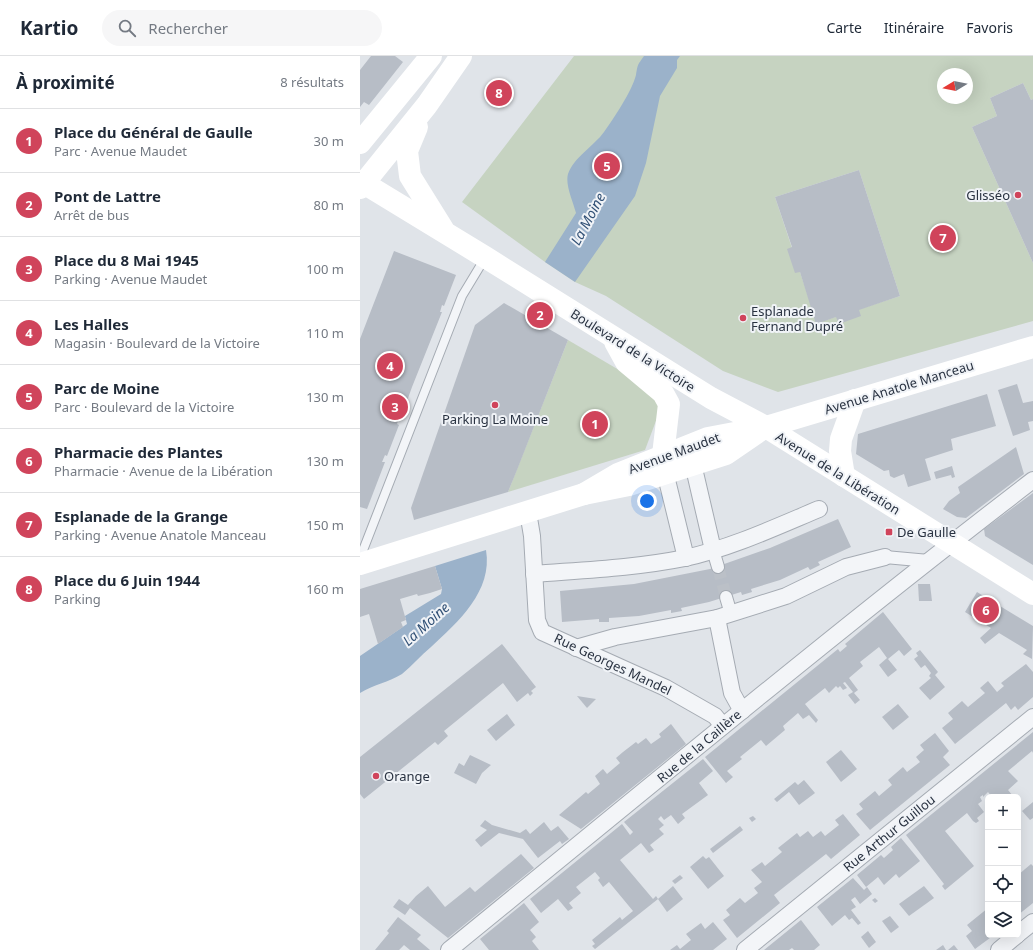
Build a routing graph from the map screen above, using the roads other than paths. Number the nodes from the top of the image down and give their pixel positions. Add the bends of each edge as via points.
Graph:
1 (431, 56) edge
2 (461, 56) edge
3 (427, 105) junction
4 (360, 143) edge
5 (361, 184) edge
6 (446, 233) junction
7 (485, 257) junction
8 (611, 336) junction
9 (1033, 347) edge
10 (855, 400) junction
11 (766, 427) junction
12 (664, 463) junction
13 (693, 464) junction
14 (844, 476) junction
15 (1033, 480) edge
16 (819, 509) dead end
17 (528, 512) junction
18 (951, 544) junction
19 (713, 550) junction
20 (885, 557) joint
21 (360, 558) edge
22 (686, 558) junction
23 (929, 561) junction
24 (360, 564) edge
25 (718, 566) tunnel mouth
26 (534, 574) junction
27 (1033, 594) edge
28 (726, 597) tunnel mouth
29 (724, 616) junction
30 (576, 648) junction
31 (742, 711) junction
32 (1033, 717) edge
33 (722, 726) junction
34 (1033, 922) edge
35 (1021, 932) edge
36 (1014, 938) edge
37 (449, 950) edge
38 (744, 950) edge
39 (999, 950) edge

1 - 4 main road
2 - 3 main road
3 - 5 main road
3 - 6 main road via 409,145 407,163 410,176
5 - 6 main road, Boulevard de la Victoire
6 - 7 main road, Boulevard de la Victoire
7 - 8 main road, Boulevard de la Victoire
7 - 21 lane via 462,296
8 - 11 main road, Boulevard de la Victoire via 711,398
8 - 12 main road via 626,362 664,393 669,404
9 - 10 main road, Avenue Anatole Manceau
10 - 11 main road, Avenue Anatole Manceau
10 - 14 main road via 841,439
11 - 12 main road, Avenue Maudet via 708,438
11 - 13 main road, Avenue Maudet via 726,454
11 - 14 main road, Avenue de la Libération
12 - 13 main road, Avenue Maudet
12 - 17 main road, Avenue Maudet via 618,474 584,494
12 - 22 street
13 - 19 street
14 - 18 main road, Avenue de la Libération
15 - 18 street, Rue de la Caillère
16 - 19 street
17 - 24 main road, Avenue Maudet
17 - 26 street, Rue Georges Mandel
18 - 23 street, Rue de la Caillère
18 - 27 main road, Avenue de la Libération
19 - 22 street
19 - 25 street
20 - 23 street
20 - 29 street via 846,567 786,596
22 - 26 street via 632,567
23 - 31 street, Rue de la Caillère
26 - 30 street, Rue Georges Mandel via 537,620 542,632
28 - 29 street
29 - 30 street via 615,637
29 - 31 street via 732,693
30 - 33 street, Rue Georges Mandel via 666,688 715,716
31 - 33 street, Rue de la Caillère
32 - 38 street, Rue Arthur Guillou
33 - 37 street, Rue de la Caillère
34 - 35 street
36 - 39 street

